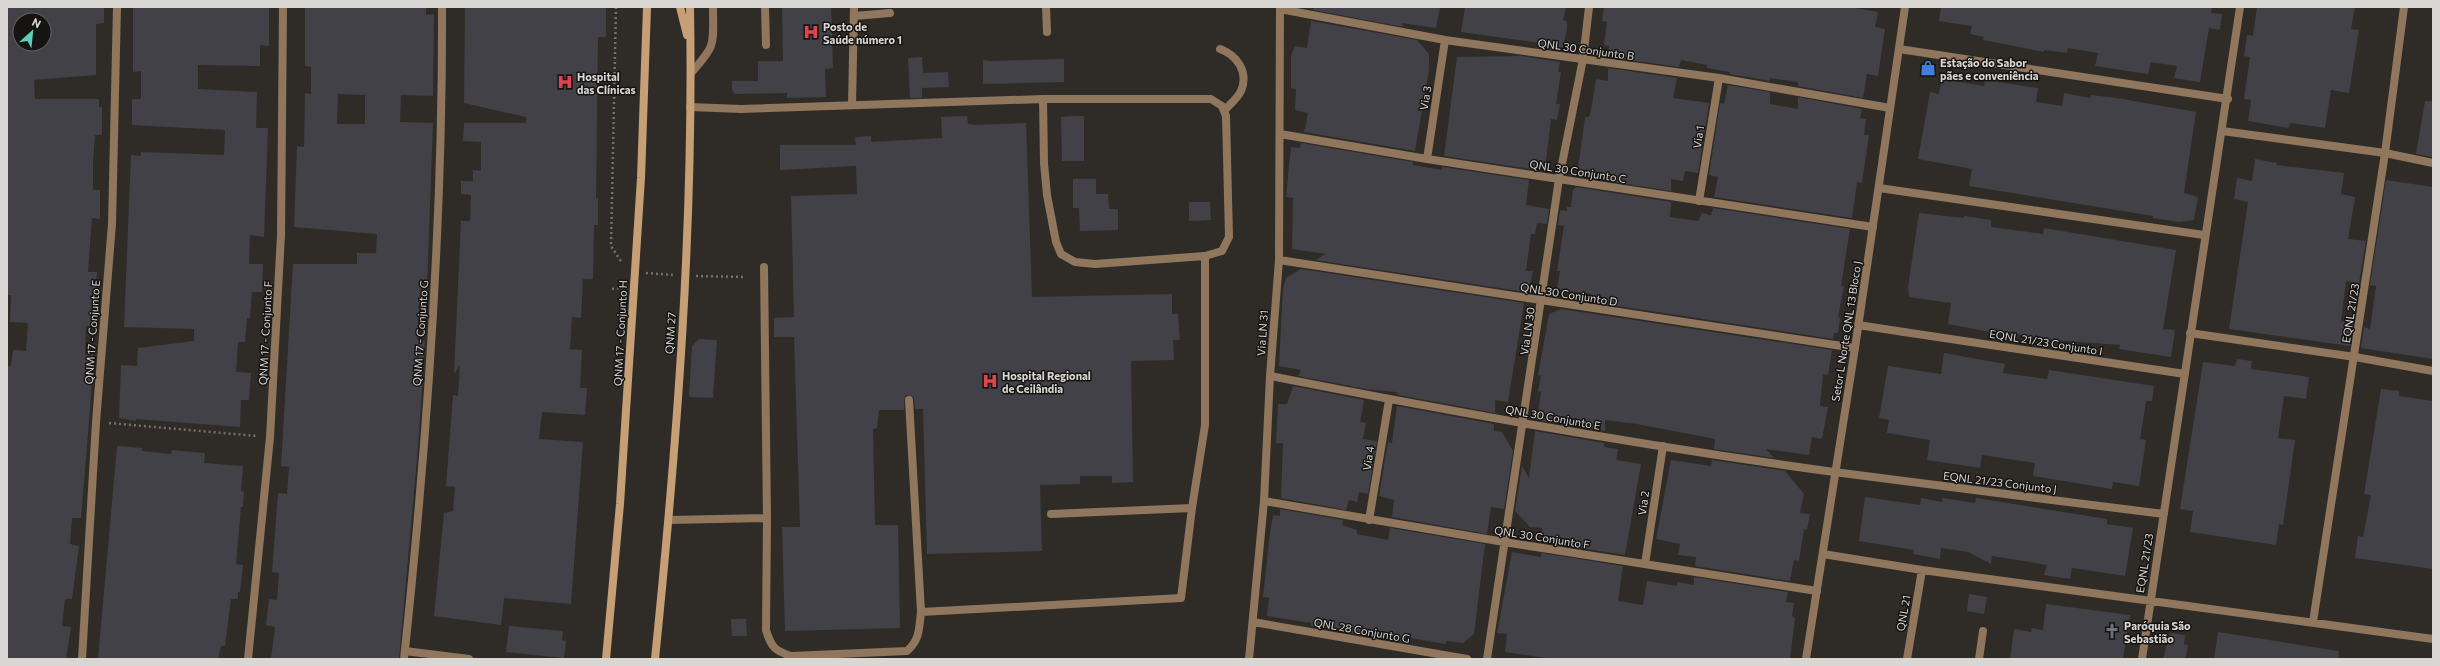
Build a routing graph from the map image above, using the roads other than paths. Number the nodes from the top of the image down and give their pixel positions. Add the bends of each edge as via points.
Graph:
1 (117, 7) edge
2 (283, 7) edge
3 (442, 7) edge
4 (647, 7) edge
5 (680, 7) edge
6 (690, 7) edge
7 (713, 7) edge
8 (766, 7) edge
9 (1046, 7) edge
10 (1589, 7) edge
11 (1905, 7) edge
12 (2240, 7) edge
13 (2404, 7) edge
14 (1280, 8) edge
15 (854, 11) edge
16 (890, 13) dead end
17 (1047, 32) dead end
18 (1445, 40) junction
19 (766, 45) dead end
20 (1220, 49) dead end
21 (1899, 49) junction
22 (690, 52) junction
23 (1583, 59) junction
24 (691, 73) junction
25 (1719, 78) junction
26 (1043, 99) junction
27 (2228, 99) junction
28 (852, 105) junction
29 (690, 107) junction
30 (1890, 108) junction
31 (1225, 110) junction
32 (2222, 131) junction
33 (1280, 134) junction
34 (2386, 153) junction
35 (1427, 158) junction
36 (2433, 163) edge
37 (1559, 179) junction
38 (1879, 188) junction
39 (1699, 201) junction
40 (1873, 227) junction
41 (2204, 235) junction
42 (1205, 256) junction
43 (1279, 260) junction
44 (764, 267) dead end
45 (1542, 301) junction
46 (1858, 325) junction
47 (2190, 333) junction
48 (1855, 348) junction
49 (2354, 357) junction
50 (2433, 372) edge
51 (2185, 374) junction
52 (1270, 376) junction
53 (909, 400) dead end
54 (1389, 400) junction
55 (1524, 423) junction
56 (1663, 446) junction
57 (1834, 472) junction
58 (1264, 501) junction
59 (1192, 508) junction
60 (1051, 514) dead end
61 (2164, 514) junction
62 (767, 518) junction
63 (670, 520) junction
64 (1369, 520) junction
65 (1504, 542) junction
66 (1823, 554) junction
67 (1645, 564) junction
68 (1922, 570) junction
69 (1817, 591) junction
70 (2149, 601) junction
71 (921, 612) junction
72 (1253, 622) junction
73 (2313, 622) junction
74 (1983, 631) dead end
75 (2433, 639) edge
76 (404, 655) edge
77 (909, 655) edge
78 (82, 659) edge
79 (248, 659) edge
80 (469, 659) edge
81 (606, 659) edge
82 (656, 659) edge
83 (1249, 659) edge
84 (1467, 659) edge
85 (1487, 659) edge
86 (1806, 659) edge
87 (1907, 659) edge
88 (1979, 659) edge
89 (2142, 659) edge

1 - 78 street, QNM 17 - Conjunto E via 112,224 96,422
2 - 79 street, QNM 17 - Conjunto F via 281,235 270,437
3 - 76 street, QNM 17 - Conjunto G via 436,261 421,496
4 - 81 main road, QNM 17 - Conjunto H via 641,178 620,504
5 - 22 main road
6 - 22 main road, QNM 27
7 - 24 street via 711,49
8 - 19 street
9 - 17 street
10 - 23 street, Via LN 30
11 - 21 street, Setor L Norte QNL 13 Bloco J
12 - 27 street, EQNL 21/23
13 - 34 street, EQNL 21/23
14 - 18 street, QNL 30 Conjunto B
14 - 33 street, Via LN 31
15 - 16 street
15 - 28 street
18 - 23 street, QNL 30 Conjunto B
18 - 35 street, Via 3
20 - 31 street via 1227,51 1238,61 1243,75 1241,90
21 - 27 street
21 - 30 street, Setor L Norte QNL 13 Bloco J
22 - 24 main road, QNM 27
23 - 25 street, QNL 30 Conjunto B
23 - 37 street, Via LN 30
24 - 29 main road, QNM 27
25 - 30 street, QNL 30 Conjunto B
25 - 39 street, Via 1
26 - 28 street
26 - 31 street via 1211,99
26 - 42 street via 1046,188 1053,226 1062,254 1075,262 1095,264
27 - 32 street, EQNL 21/23
28 - 29 street via 741,109
29 - 63 main road, QNM 27 via 685,275
30 - 38 street, Setor L Norte QNL 13 Bloco J
31 - 42 street via 1229,237 1222,251
32 - 34 street
32 - 41 street, EQNL 21/23
33 - 35 street, QNL 30 Conjunto C
33 - 43 street, Via LN 31
34 - 36 street
34 - 49 street, EQNL 21/23
35 - 37 street, QNL 30 Conjunto C
37 - 39 street, QNL 30 Conjunto C
37 - 45 street, Via LN 30
38 - 40 street, Setor L Norte QNL 13 Bloco J
38 - 41 street
39 - 40 street, QNL 30 Conjunto C
40 - 46 street, Setor L Norte QNL 13 Bloco J
41 - 47 street, EQNL 21/23
42 - 59 street via 1205,424
43 - 45 street, QNL 30 Conjunto D
43 - 52 street, Via LN 31
44 - 62 street
45 - 48 street, QNL 30 Conjunto D
45 - 55 street, Via LN 30
46 - 48 street, Setor L Norte QNL 13 Bloco J
46 - 51 street, EQNL 21/23 Conjunto I
47 - 49 street
47 - 51 street, EQNL 21/23
48 - 57 street, Setor L Norte QNL 13 Bloco J
49 - 50 street
49 - 73 street, EQNL 21/23
51 - 61 street, EQNL 21/23
52 - 54 street, QNL 30 Conjunto E
52 - 58 street, Via LN 31
53 - 71 street
54 - 55 street, QNL 30 Conjunto E
54 - 64 street, Via 4
55 - 56 street, QNL 30 Conjunto E
55 - 65 street, Via LN 30
56 - 57 street, QNL 30 Conjunto E
56 - 67 street, Via 2
57 - 61 street, EQNL 21/23 Conjunto J
57 - 66 street, Setor L Norte QNL 13 Bloco J
58 - 64 street, QNL 30 Conjunto F
58 - 72 street, Via LN 31
59 - 60 street
59 - 71 street via 1181,598
61 - 70 street, EQNL 21/23
62 - 63 street
62 - 77 street via 766,630 770,645 777,652 791,656
63 - 82 main road, QNM 27
64 - 65 street, QNL 30 Conjunto F
65 - 67 street, QNL 30 Conjunto F
65 - 85 street, Via LN 30
66 - 68 street, EQNL 21/23
66 - 69 street, Setor L Norte QNL 13 Bloco J
67 - 69 street, QNL 30 Conjunto F
68 - 70 street, EQNL 21/23
68 - 87 street, QNL 21
69 - 86 street, Setor L Norte QNL 13 Bloco J
70 - 73 street, EQNL 21/23
70 - 89 street, EQNL 21/23
71 - 77 street via 919,636
72 - 83 street, Via LN 31
72 - 84 street, QNL 28 Conjunto G
73 - 75 street, EQNL 21/23
74 - 88 street
76 - 80 street

